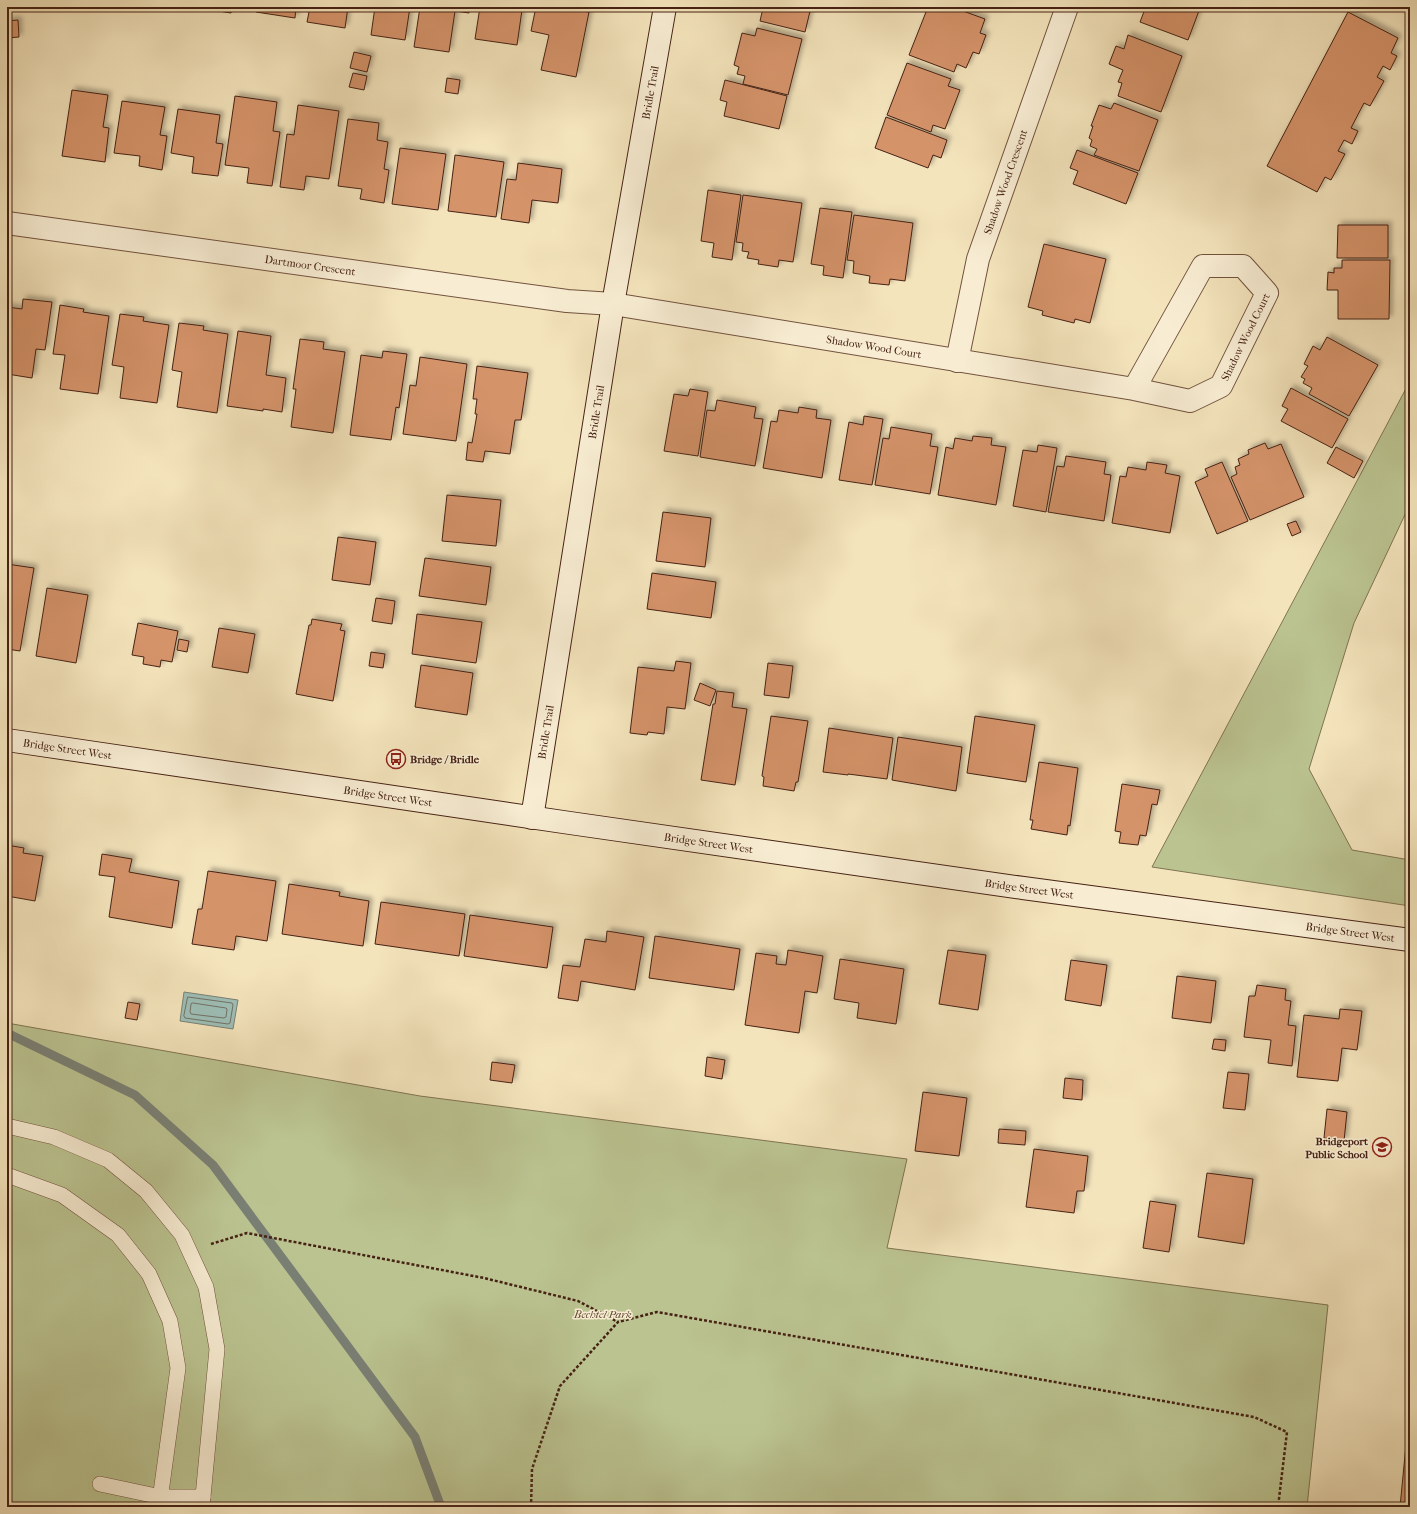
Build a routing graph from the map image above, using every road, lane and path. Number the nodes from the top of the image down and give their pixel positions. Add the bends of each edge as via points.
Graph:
1 (665, 7) edge
2 (1067, 7) edge
3 (7, 223) edge
4 (613, 304) junction
5 (957, 361) junction
6 (1134, 389) junction
7 (7, 740) edge
8 (532, 818) junction
9 (1410, 940) edge
10 (7, 1126) edge
11 (7, 1175) edge
12 (190, 1251) junction
13 (618, 1322) junction
14 (100, 1484) dead end
15 (160, 1502) edge
16 (202, 1502) edge
17 (530, 1507) edge
18 (1278, 1507) edge

1 - 4 street, Bridle Trail
2 - 5 street, Shadow Wood Crescent via 978,259
3 - 4 street, Dartmoor Crescent via 567,301
4 - 5 street, Shadow Wood Court
4 - 8 street, Bridle Trail
5 - 6 street, Shadow Wood Court
6 - 6 street, Shadow Wood Court via 1190,401 1221,386 1266,293 1243,266 1203,266
7 - 8 street, Bridge Street West
8 - 9 street, Bridge Street West
10 - 12 lane via 54,1137 108,1160 146,1191 182,1235
11 - 15 lane via 62,1195 118,1235 149,1274 170,1321 178,1368
12 - 13 path via 248,1233 484,1278 578,1301
12 - 16 lane via 206,1287 217,1349
13 - 17 path via 560,1386 532,1469
13 - 18 path via 658,1312 1254,1418 1287,1432
14 - 15 lane
15 - 16 lane

